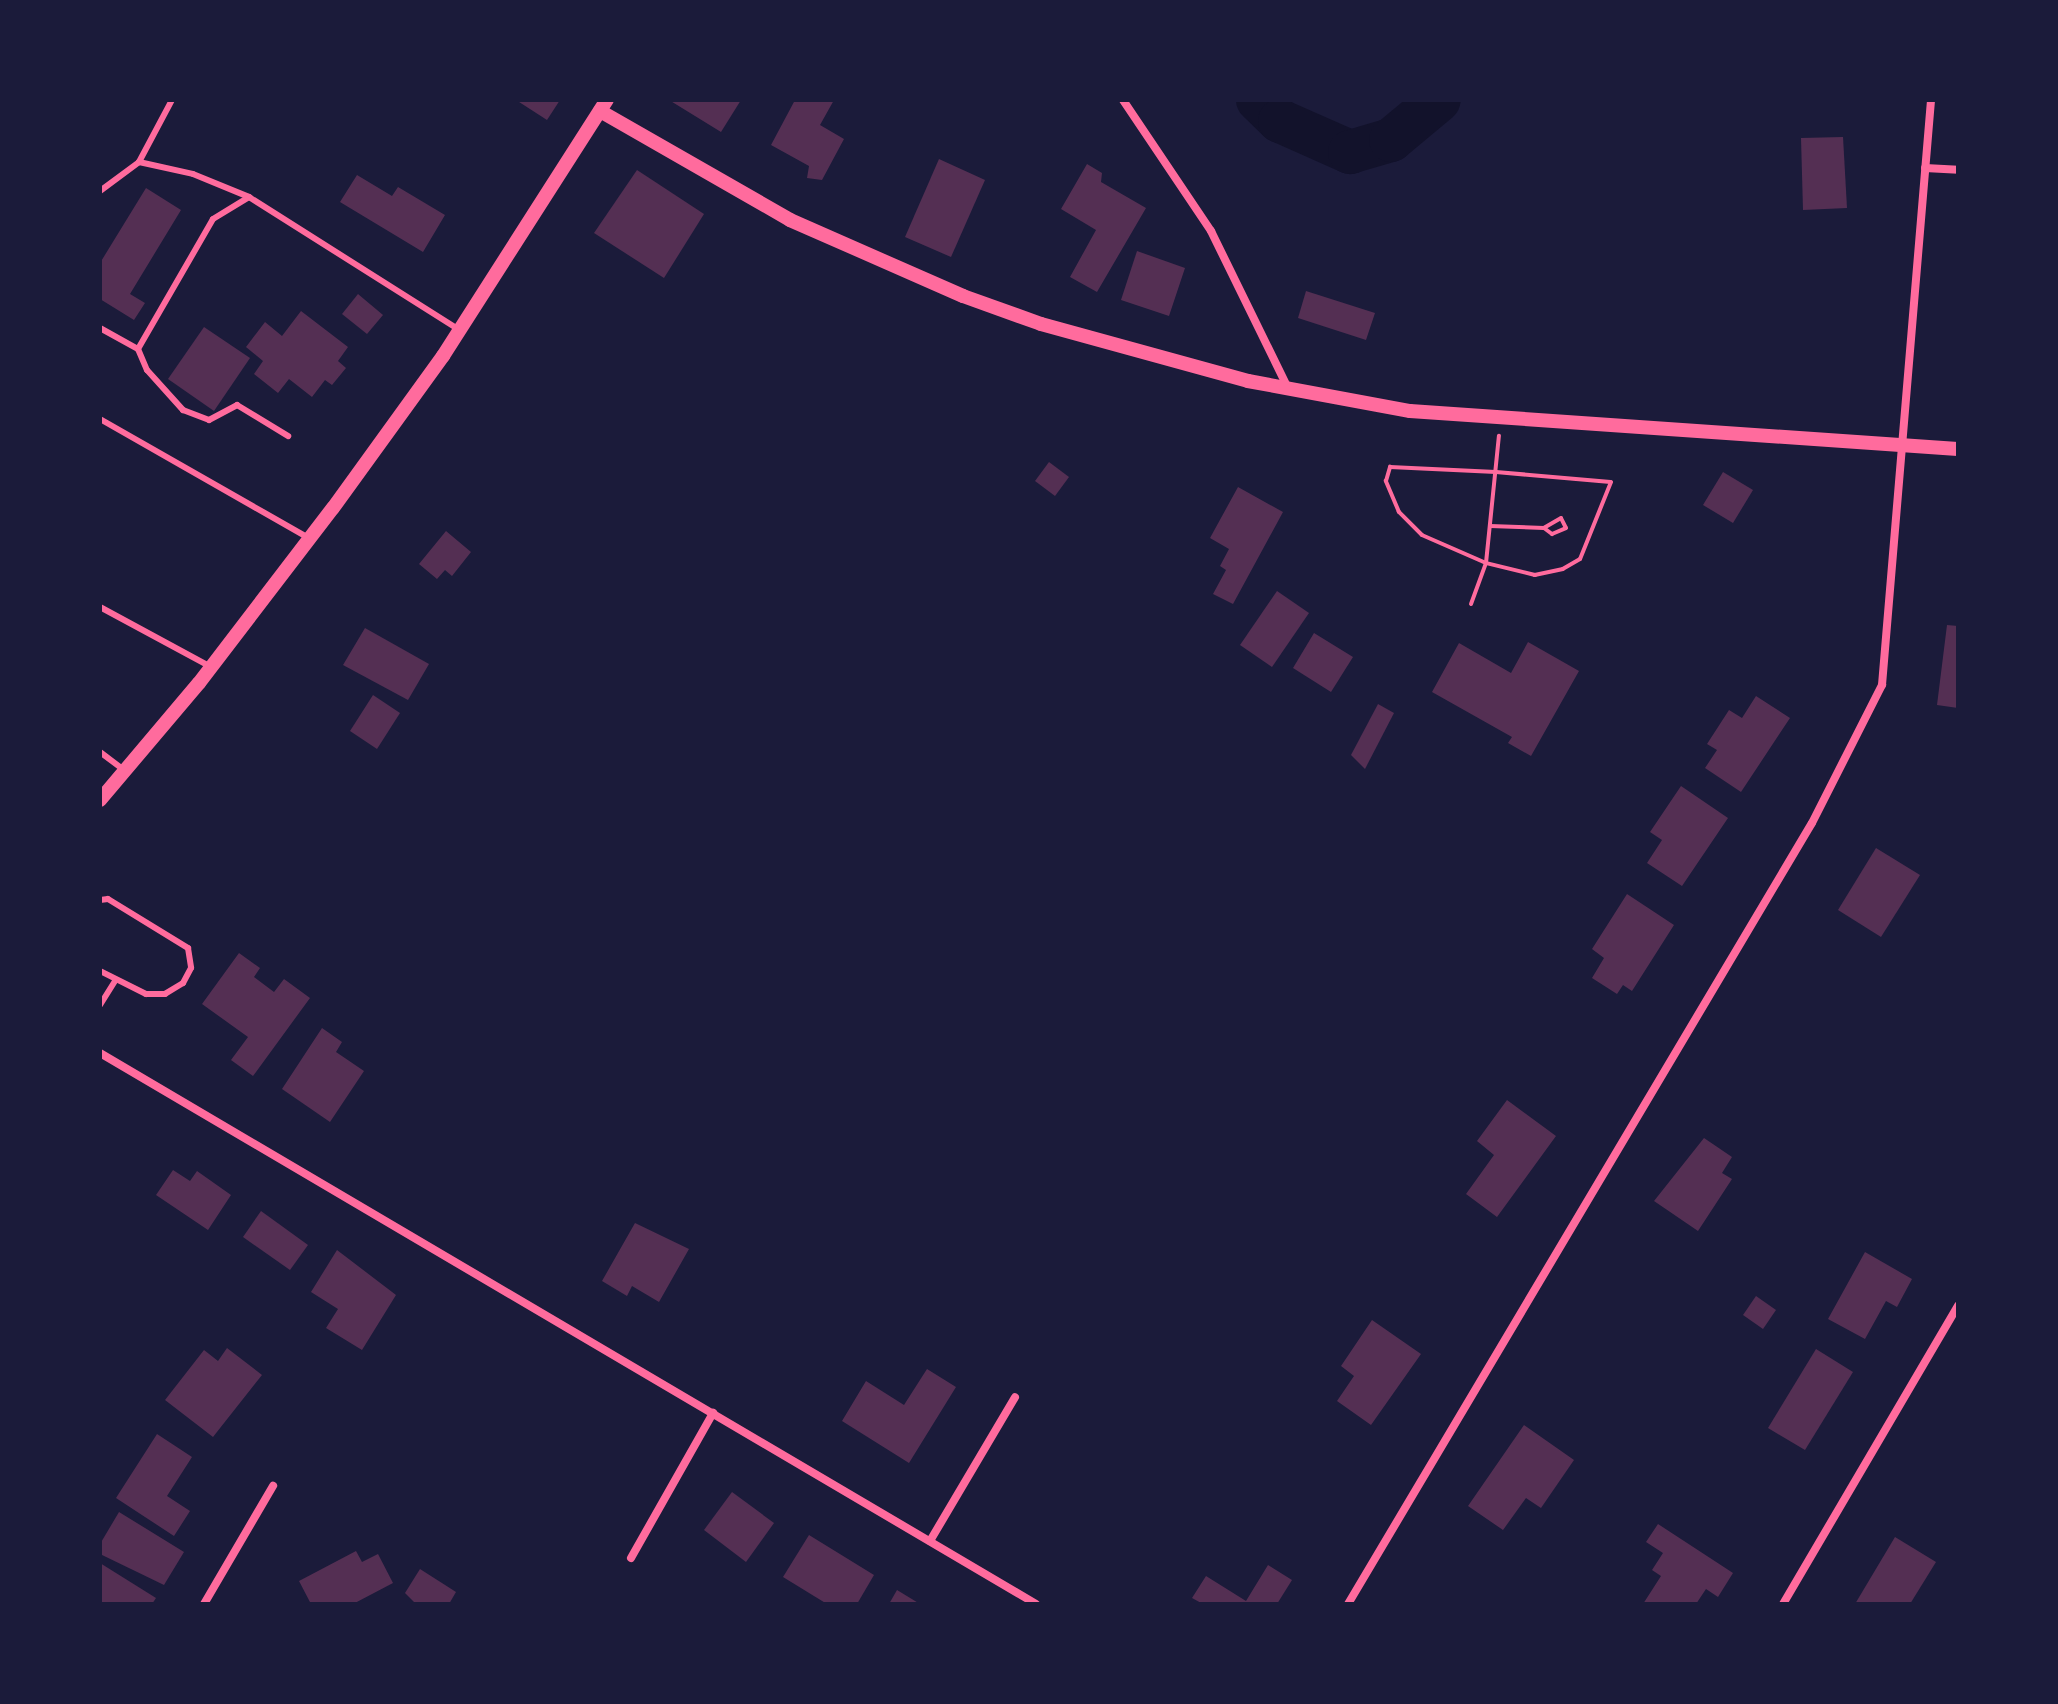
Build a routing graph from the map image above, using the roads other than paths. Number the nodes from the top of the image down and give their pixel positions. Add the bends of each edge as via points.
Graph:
1 (172, 100) edge
2 (1123, 100) edge
3 (1931, 100) edge
4 (603, 105) edge
5 (139, 162) junction
6 (1925, 168) junction
7 (1958, 170) edge
8 (100, 191) edge
9 (249, 197) junction
10 (100, 328) edge
11 (459, 330) junction
12 (138, 349) junction
13 (1289, 391) junction
14 (100, 419) edge
15 (288, 436) dead end
16 (1899, 443) junction
17 (1958, 449) edge
18 (310, 538) junction
19 (100, 607) edge
20 (211, 667) junction
21 (100, 752) edge
22 (125, 771) junction
23 (100, 800) edge
24 (100, 900) edge
25 (100, 971) edge
26 (115, 981) junction
27 (100, 1005) edge
28 (100, 1053) edge
29 (1958, 1306) edge
30 (1015, 1397) dead end
31 (713, 1413) junction
32 (273, 1486) dead end
33 (930, 1541) junction
34 (631, 1558) dead end
35 (204, 1604) edge
36 (1036, 1604) edge
37 (1348, 1604) edge
38 (1783, 1604) edge

1 - 5 lane
2 - 13 street via 1211,231
3 - 6 street
4 - 11 street
4 - 13 street via 790,220 963,296 1041,324
5 - 8 lane
5 - 9 lane via 193,174
6 - 7 street
6 - 16 street
9 - 11 lane
9 - 12 lane via 213,219
10 - 12 lane
11 - 18 street
12 - 15 lane via 147,370 183,410 209,420 237,405
13 - 16 street via 1410,411
14 - 18 lane
16 - 17 street
16 - 37 street via 1882,685 1840,775
18 - 20 street
19 - 20 lane
20 - 22 street
21 - 22 lane
22 - 23 street
24 - 26 lane via 108,899 188,948 191,968 183,983 165,994 146,994
25 - 26 lane
26 - 27 lane
28 - 31 street
29 - 38 street
30 - 33 street
31 - 33 street
31 - 34 street
32 - 35 street
33 - 36 street

